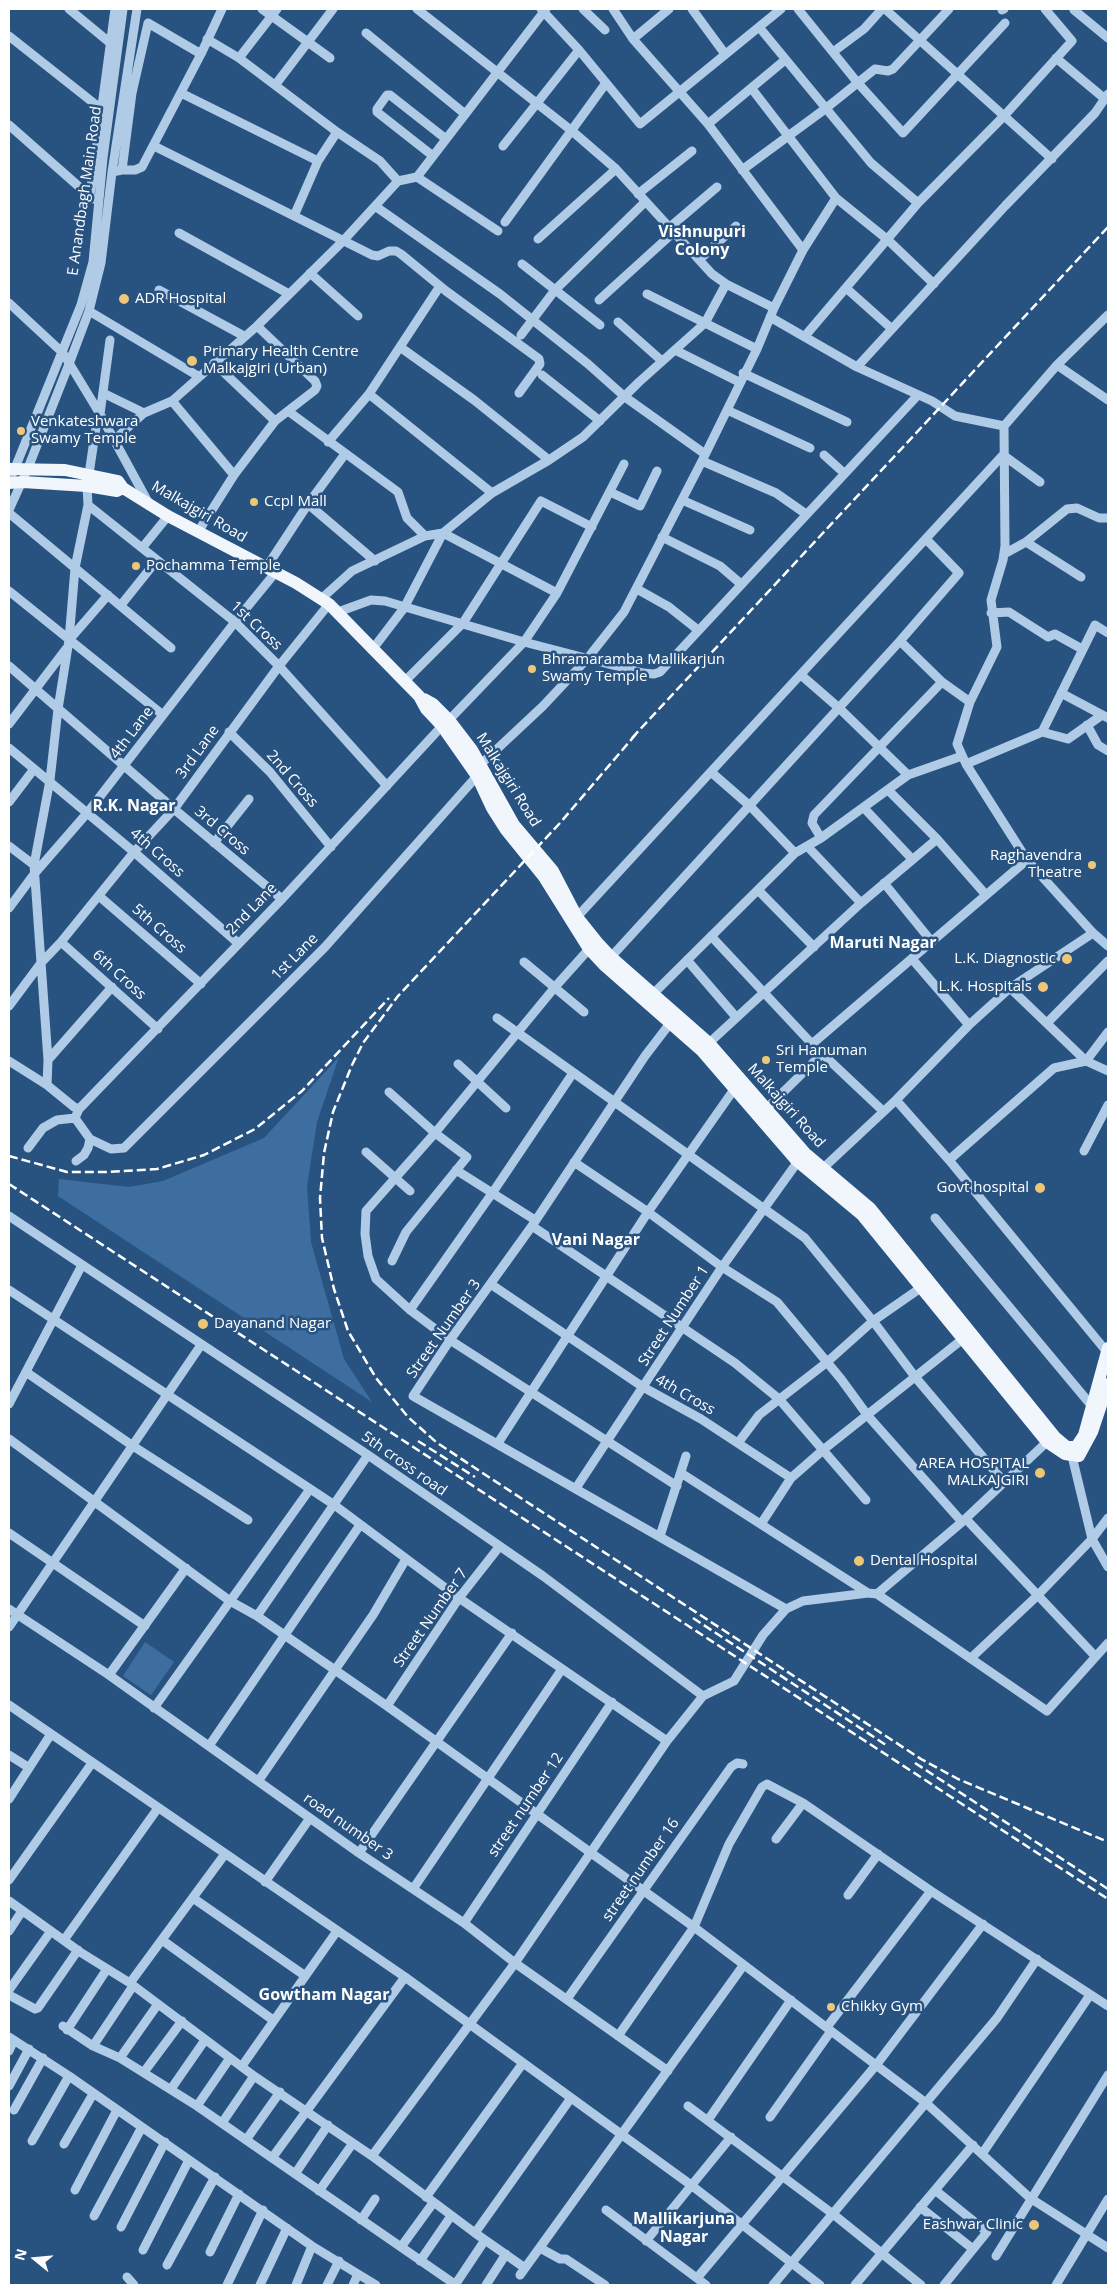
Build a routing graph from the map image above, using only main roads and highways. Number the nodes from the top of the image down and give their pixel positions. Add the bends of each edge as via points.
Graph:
1 (12, 469) edge
2 (88, 480) junction
3 (9, 482) edge
4 (445, 723) junction
5 (801, 1157) junction
6 (819, 1172) junction
7 (945, 1307) junction
8 (1108, 1350) edge
9 (1108, 1384) edge
10 (1051, 1439) junction
11 (1071, 1452) junction

1 - 2 main road, Malkajgiri Road via 65,470
2 - 3 main road, Malkajgiri Road
2 - 4 main road, Malkajgiri Road via 118,481 123,488 168,516 296,583 329,605 419,696 426,709
4 - 5 main road, Malkajgiri Road via 481,764 514,825 553,871 577,917 611,957 709,1043
4 - 5 main road, Malkajgiri Road via 506,830 544,877 589,949 702,1051
5 - 6 main road, Malkajgiri Road
6 - 7 main road, Malkajgiri Road via 862,1215 922,1287
6 - 7 main road, Malkajgiri Road via 870,1208
7 - 10 main road, Malkajgiri Road
7 - 10 main road, Malkajgiri Road via 964,1338
8 - 11 main road via 1080,1443
9 - 11 main road via 1083,1452 1079,1456
10 - 11 main road, Malkajgiri Road

